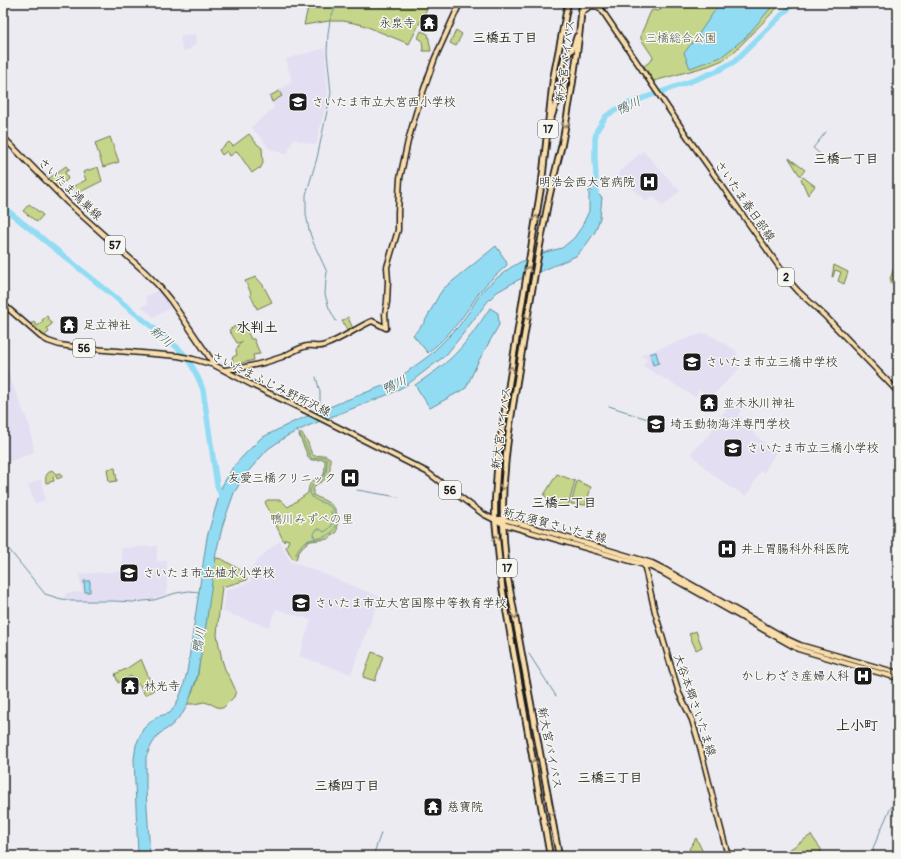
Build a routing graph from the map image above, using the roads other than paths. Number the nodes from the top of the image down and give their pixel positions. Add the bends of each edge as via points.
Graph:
1 (460, 3) edge
2 (568, 3) edge
3 (582, 3) edge
4 (597, 3) edge
5 (600, 8) junction
6 (581, 14) junction
7 (581, 23) junction
8 (548, 128) junction
9 (3, 137) edge
10 (3, 304) edge
11 (214, 365) junction
12 (224, 370) junction
13 (898, 392) edge
14 (495, 519) junction
15 (503, 522) junction
16 (644, 562) junction
17 (898, 673) edge
18 (898, 678) edge
19 (550, 856) edge
20 (560, 856) edge
21 (728, 856) edge

1 - 12 main road via 433,65 408,140 400,178 398,230 387,267 386,328 372,321 323,346 306,346 283,357 245,368
2 - 8 highway, 新大宮バイパス / 17 via 553,79
3 - 6 highway, 新大宮バイパス / 17
4 - 5 main road, さいたま春日部線 / 2
5 - 6 main road via 590,6
5 - 13 main road, さいたま春日部線 / 2 via 790,282
6 - 7 highway, 新大宮バイパス / 17
7 - 8 highway via 573,48 564,59 563,95 555,106
7 -> 15 highway, 新大宮バイパス / 17 via 574,77 539,252 506,456
14 -> 8 highway, 新大宮バイパス / 17 via 500,438 542,181
9 - 11 main road, さいたま鴻巣線 / 57 via 68,203 158,285
10 - 11 main road, さいたまふじみ野所沢線 / 56 via 41,337 60,345 178,356
11 - 12 main road, さいたまふじみ野所沢線 / 56
12 - 14 main road, さいたまふじみ野所沢線 / 56 via 427,472 483,514
14 - 15 main road, 新方須賀さいたま線
19 -> 14 highway, 新大宮バイパス / 17 via 502,587
15 - 16 main road, 新方須賀さいたま線
15 -> 20 highway, 新大宮バイパス / 17 via 508,579
16 - 17 main road, 新方須賀さいたま線 via 664,569 800,645
16 - 18 main road, 新方須賀さいたま線 via 798,649
16 - 21 main road, 大谷本郷さいたま線 via 655,612 680,693 692,720

